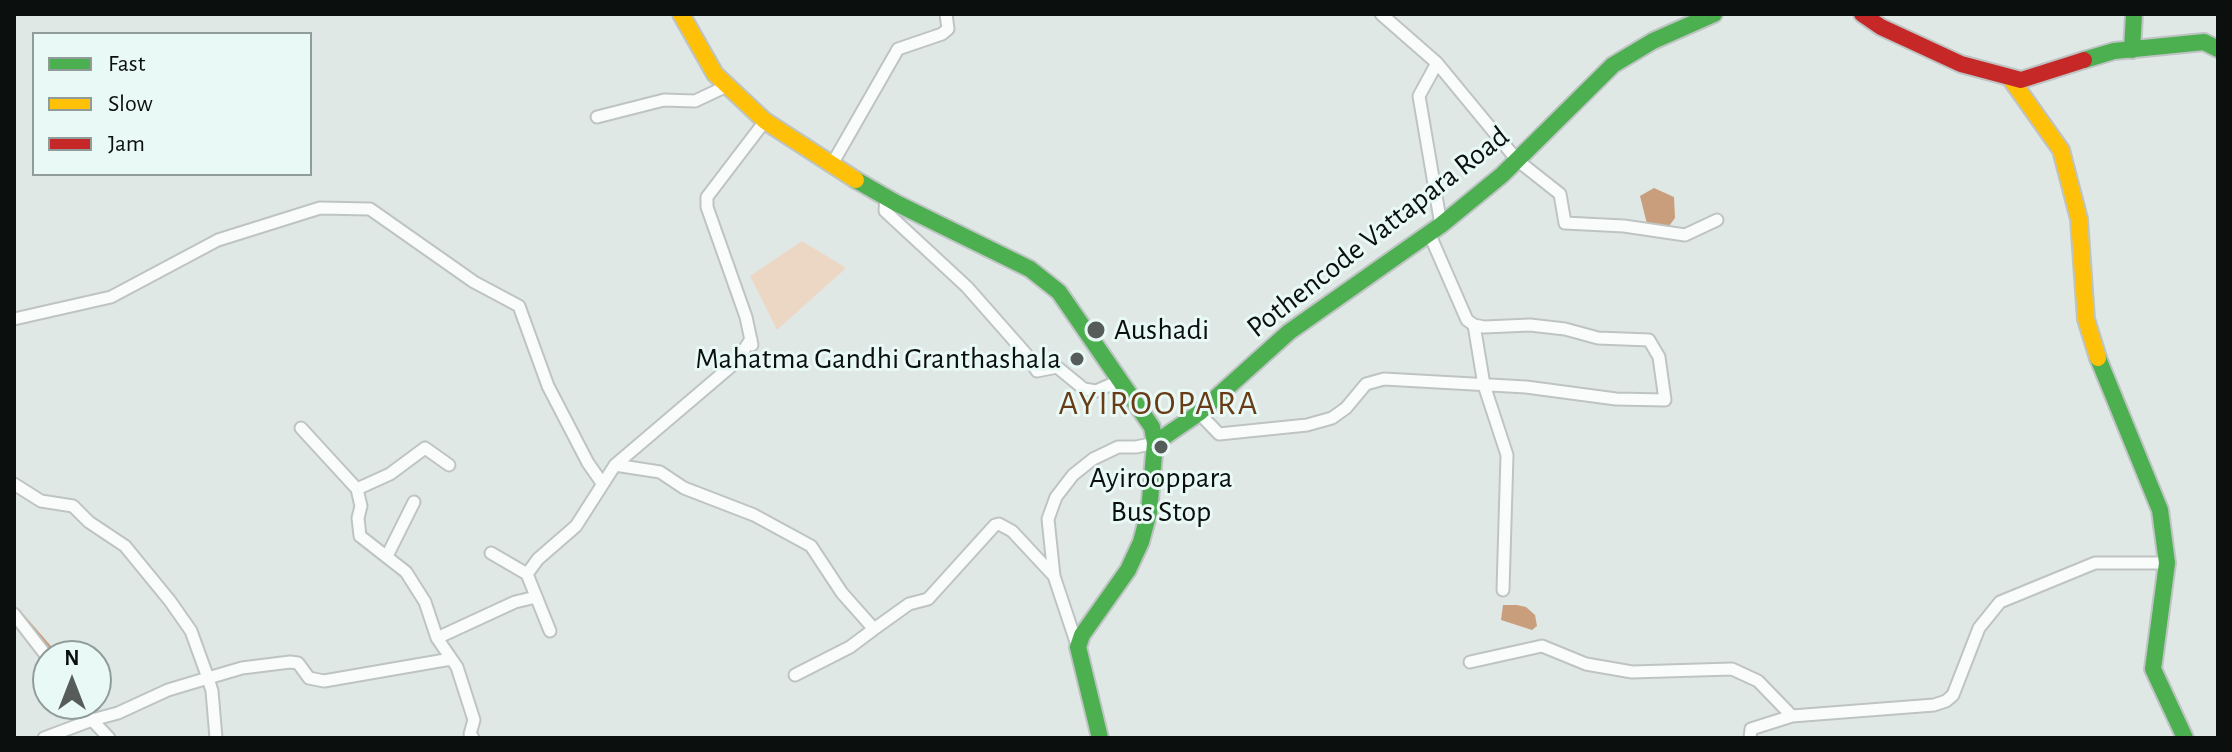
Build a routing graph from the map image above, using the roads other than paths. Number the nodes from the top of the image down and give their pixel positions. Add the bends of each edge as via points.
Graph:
1 (681, 14) edge
2 (946, 14) edge
3 (1381, 14) edge
4 (1714, 14) edge
5 (1862, 14) edge
6 (2133, 22) edge
7 (2218, 49) edge
8 (2132, 50) junction
9 (1437, 63) junction
10 (2010, 78) junction
11 (727, 86) junction
12 (597, 117) dead end
13 (765, 121) junction
14 (1517, 160) junction
15 (831, 166) junction
16 (886, 197) junction
17 (1717, 220) dead end
18 (1435, 229) junction
19 (14, 319) edge
20 (1474, 325) junction
21 (1119, 381) junction
22 (1484, 385) junction
23 (1199, 413) junction
24 (301, 428) dead end
25 (1155, 443) junction
26 (449, 465) dead end
27 (615, 465) junction
28 (602, 483) junction
29 (14, 484) edge
30 (357, 489) junction
31 (414, 502) dead end
32 (491, 553) dead end
33 (387, 556) junction
34 (2167, 563) junction
35 (527, 574) junction
36 (1054, 576) junction
37 (1503, 590) dead end
38 (536, 597) junction
39 (14, 614) edge
40 (874, 629) junction
41 (550, 631) dead end
42 (437, 638) junction
43 (34, 640) edge
44 (1078, 648) junction
45 (451, 659) junction
46 (1470, 662) dead end
47 (795, 675) dead end
48 (208, 678) junction
49 (112, 715) edge
50 (1792, 716) junction
51 (92, 720) joint
52 (44, 738) edge
53 (109, 738) edge
54 (216, 738) edge
55 (473, 738) edge
56 (1100, 738) edge
57 (1750, 738) edge
58 (2185, 738) edge

1 - 11 main road
2 - 15 street via 948,29 942,34 898,49
3 - 9 street
4 - 14 main road, Pothencode Vattapara Road via 1613,65
5 - 10 main road via 1922,48
6 - 8 main road
7 - 8 main road via 2204,42
8 - 10 main road via 2021,80
9 - 14 street
9 - 18 street via 1419,96
10 - 34 main road via 2061,150 2079,219 2086,319 2103,374 2160,510
11 - 12 street via 695,101 664,100
11 - 13 main road
13 - 15 main road
13 - 27 street via 707,197 752,344
14 - 17 street via 1560,194 1565,223 1685,235
14 - 18 main road, Pothencode Vattapara Road
15 - 16 main road
16 - 21 main road via 1030,269 1059,292
16 - 21 street via 885,211 967,287 1037,371 1057,367 1084,389 1096,391
18 - 20 street via 1467,320
18 - 23 main road, Pothencode Vattapara Road via 1289,332
19 - 28 street via 111,297 232,235 320,208 370,209 474,282 519,306 548,386
20 - 22 street
20 - 22 street via 1530,325 1598,338 1649,340 1659,357 1665,400
21 - 25 main road via 1152,427
22 - 23 street via 1384,379 1366,384 1332,418 1231,433 1215,432
22 - 37 street via 1507,455
23 - 25 main road, Pothencode Vattapara Road
24 - 30 street
25 - 36 street via 1118,447 1093,459 1064,486 1048,519
25 - 44 main road via 1141,542
26 - 30 street via 425,448 390,474
27 - 28 street
27 - 40 street via 660,472 811,546
28 - 35 street via 576,526
29 - 48 street via 41,501 73,506 125,546 191,631
30 - 33 street via 360,536
31 - 33 street
32 - 35 street
33 - 42 street via 406,572 425,602
34 - 50 street via 2095,563 2000,602 1979,628 1946,701
34 - 58 main road via 2153,669
35 - 38 street
36 - 40 street via 1012,531 995,525 928,599 909,604
36 - 44 street
38 - 41 street
38 - 42 street
39 - 43 street
40 - 47 street
42 - 45 street
44 - 56 main road
45 - 48 street via 324,681 309,678 298,663 290,662
45 - 55 street via 474,720
46 - 50 street via 1542,646 1586,664 1632,672 1732,669 1758,681
48 - 49 street
48 - 54 street
50 - 57 street via 1751,729
51 - 52 street
51 - 53 street

